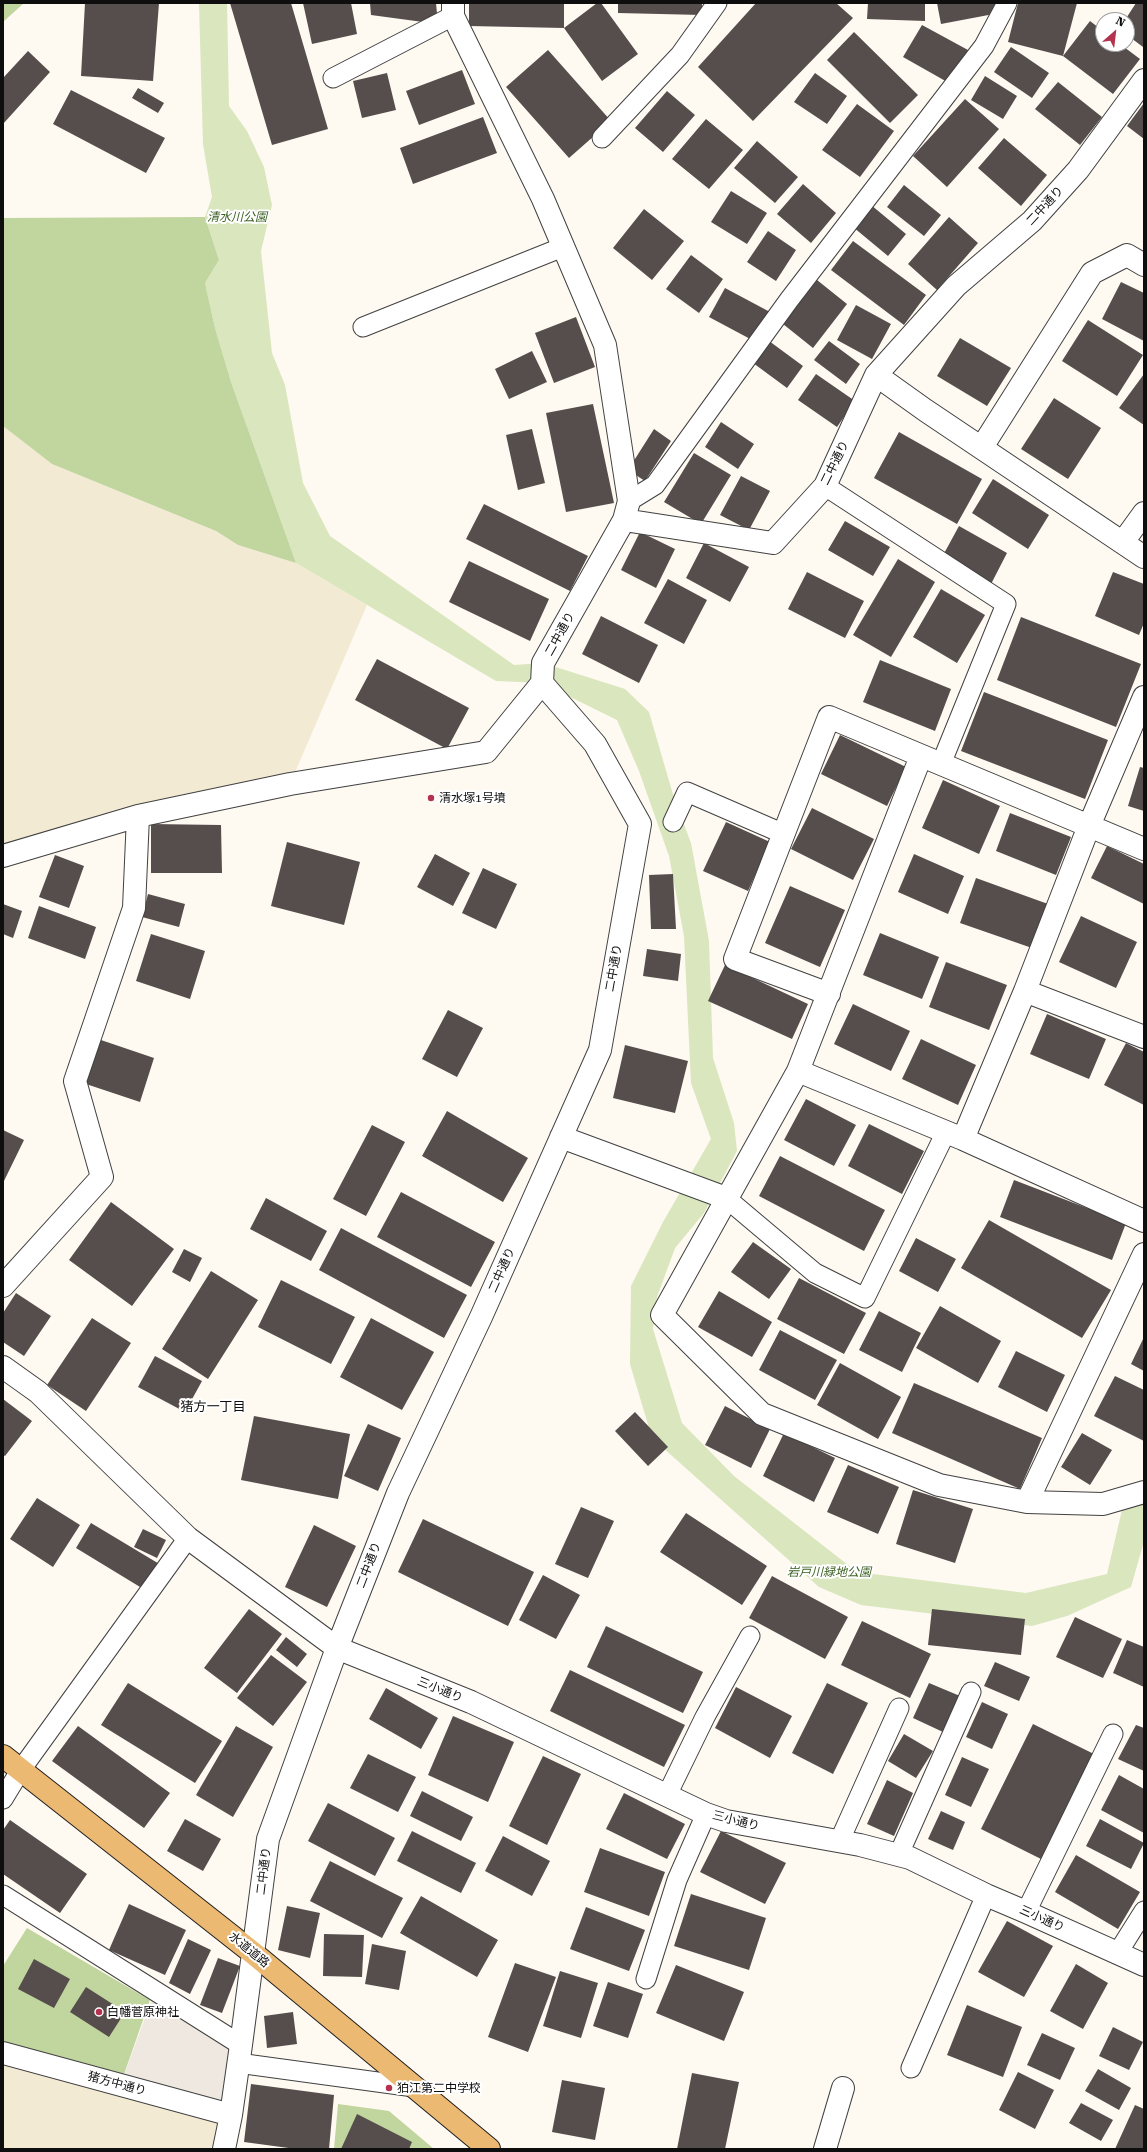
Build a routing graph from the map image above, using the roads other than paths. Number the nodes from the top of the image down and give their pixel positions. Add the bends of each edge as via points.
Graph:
1 (717, 3) edge
2 (1007, 3) edge
3 (453, 10) edge
4 (333, 78) dead end
5 (1144, 80) edge
6 (602, 138) dead end
7 (563, 246) junction
8 (1144, 266) edge
9 (363, 327) dead end
10 (876, 375) junction
11 (982, 447) junction
12 (825, 486) junction
13 (627, 510) junction
14 (1144, 513) edge
15 (1123, 542) junction
16 (1144, 556) edge
17 (542, 683) junction
18 (1144, 697) edge
19 (921, 756) junction
20 (941, 764) junction
21 (138, 816) junction
22 (673, 822) dead end
23 (1089, 826) junction
24 (784, 834) junction
25 (1144, 849) edge
26 (3, 856) edge
27 (1025, 991) junction
28 (829, 994) junction
29 (1144, 1037) edge
30 (798, 1071) junction
31 (955, 1136) junction
32 (561, 1137) junction
33 (726, 1198) junction
34 (1144, 1221) edge
35 (1144, 1254) edge
36 (3, 1286) edge
37 (3, 1367) edge
38 (1144, 1492) edge
39 (1027, 1502) junction
40 (188, 1538) junction
41 (750, 1636) dead end
42 (337, 1648) junction
43 (971, 1692) dead end
44 (899, 1708) dead end
45 (1113, 1734) dead end
46 (3, 1756) edge
47 (20, 1771) junction
48 (667, 1795) junction
49 (3, 1799) edge
50 (706, 1814) junction
51 (839, 1842) junction
52 (899, 1854) junction
53 (3, 1895) edge
54 (986, 1895) junction
55 (1144, 1911) edge
56 (1026, 1912) junction
57 (254, 1953) junction
58 (1118, 1954) junction
59 (1144, 1965) edge
60 (646, 1979) dead end
61 (3, 2053) edge
62 (240, 2054) junction
63 (911, 2068) dead end
64 (414, 2087) junction
65 (843, 2088) dead end
66 (231, 2115) junction
67 (224, 2149) edge
68 (489, 2149) edge
69 (825, 2149) edge

1 - 6 lane via 680,55
2 - 13 lane via 984,46 961,78 789,300 655,484
3 - 4 lane
3 - 7 street
5 - 10 street, 二中通り via 1078,170 1042,210 956,286
7 - 9 lane
7 - 13 street via 605,345
8 - 11 street via 1127,255 1092,273
10 - 11 street
10 - 12 street, 二中通り
11 - 15 street
12 - 13 street, 二中通り via 773,543
12 - 20 lane via 1006,604
13 - 17 street, 二中通り via 543,663
14 - 15 street
15 - 16 street
17 - 21 street via 486,752 290,784
17 - 32 street, 二中通り via 595,744 640,824 600,1050
18 - 23 street
19 - 20 street
19 - 24 street via 829,718
19 - 28 street
20 - 23 street
21 - 26 street
21 - 36 street via 134,908 75,1081 102,1177
22 - 24 lane via 687,792
23 - 25 street
23 - 27 street
24 - 28 street via 735,959
27 - 29 street
27 - 31 street
28 - 30 street
30 - 31 street
30 - 33 street
31 - 33 lane via 865,1298 815,1273
31 - 34 street
32 - 33 street
32 - 42 street, 二中通り via 481,1317 398,1493
33 - 39 street via 662,1315 762,1414 938,1485
35 - 39 street
37 - 40 street, 三小通り via 38,1392
38 - 39 street via 1103,1504
40 - 42 street, 三小通り
40 - 47 lane
41 - 48 lane via 705,1717
42 - 48 street, 三小通り via 471,1702
42 - 57 street, 二中通り via 268,1839
43 - 52 lane
44 - 51 lane
45 - 56 lane
46 - 47 main road, 水道道路
47 - 49 lane
47 - 57 main road, 水道道路
48 - 50 street, 三小通り
50 - 51 street, 三小通り via 726,1821
50 - 60 lane via 677,1880
51 - 52 street, 三小通り
52 - 54 street, 三小通り
53 - 62 lane
54 - 56 street, 三小通り
54 - 63 lane
55 - 58 lane
56 - 58 street, 三小通り
57 - 62 street, 二中通り
57 - 64 main road, 水道道路
58 - 59 street, 三小通り
61 - 66 street, 猪方中通り
62 - 64 lane
62 - 66 street, 二中通り
64 - 68 main road, 水道道路
65 - 69 street
66 - 67 street, 二中通り

